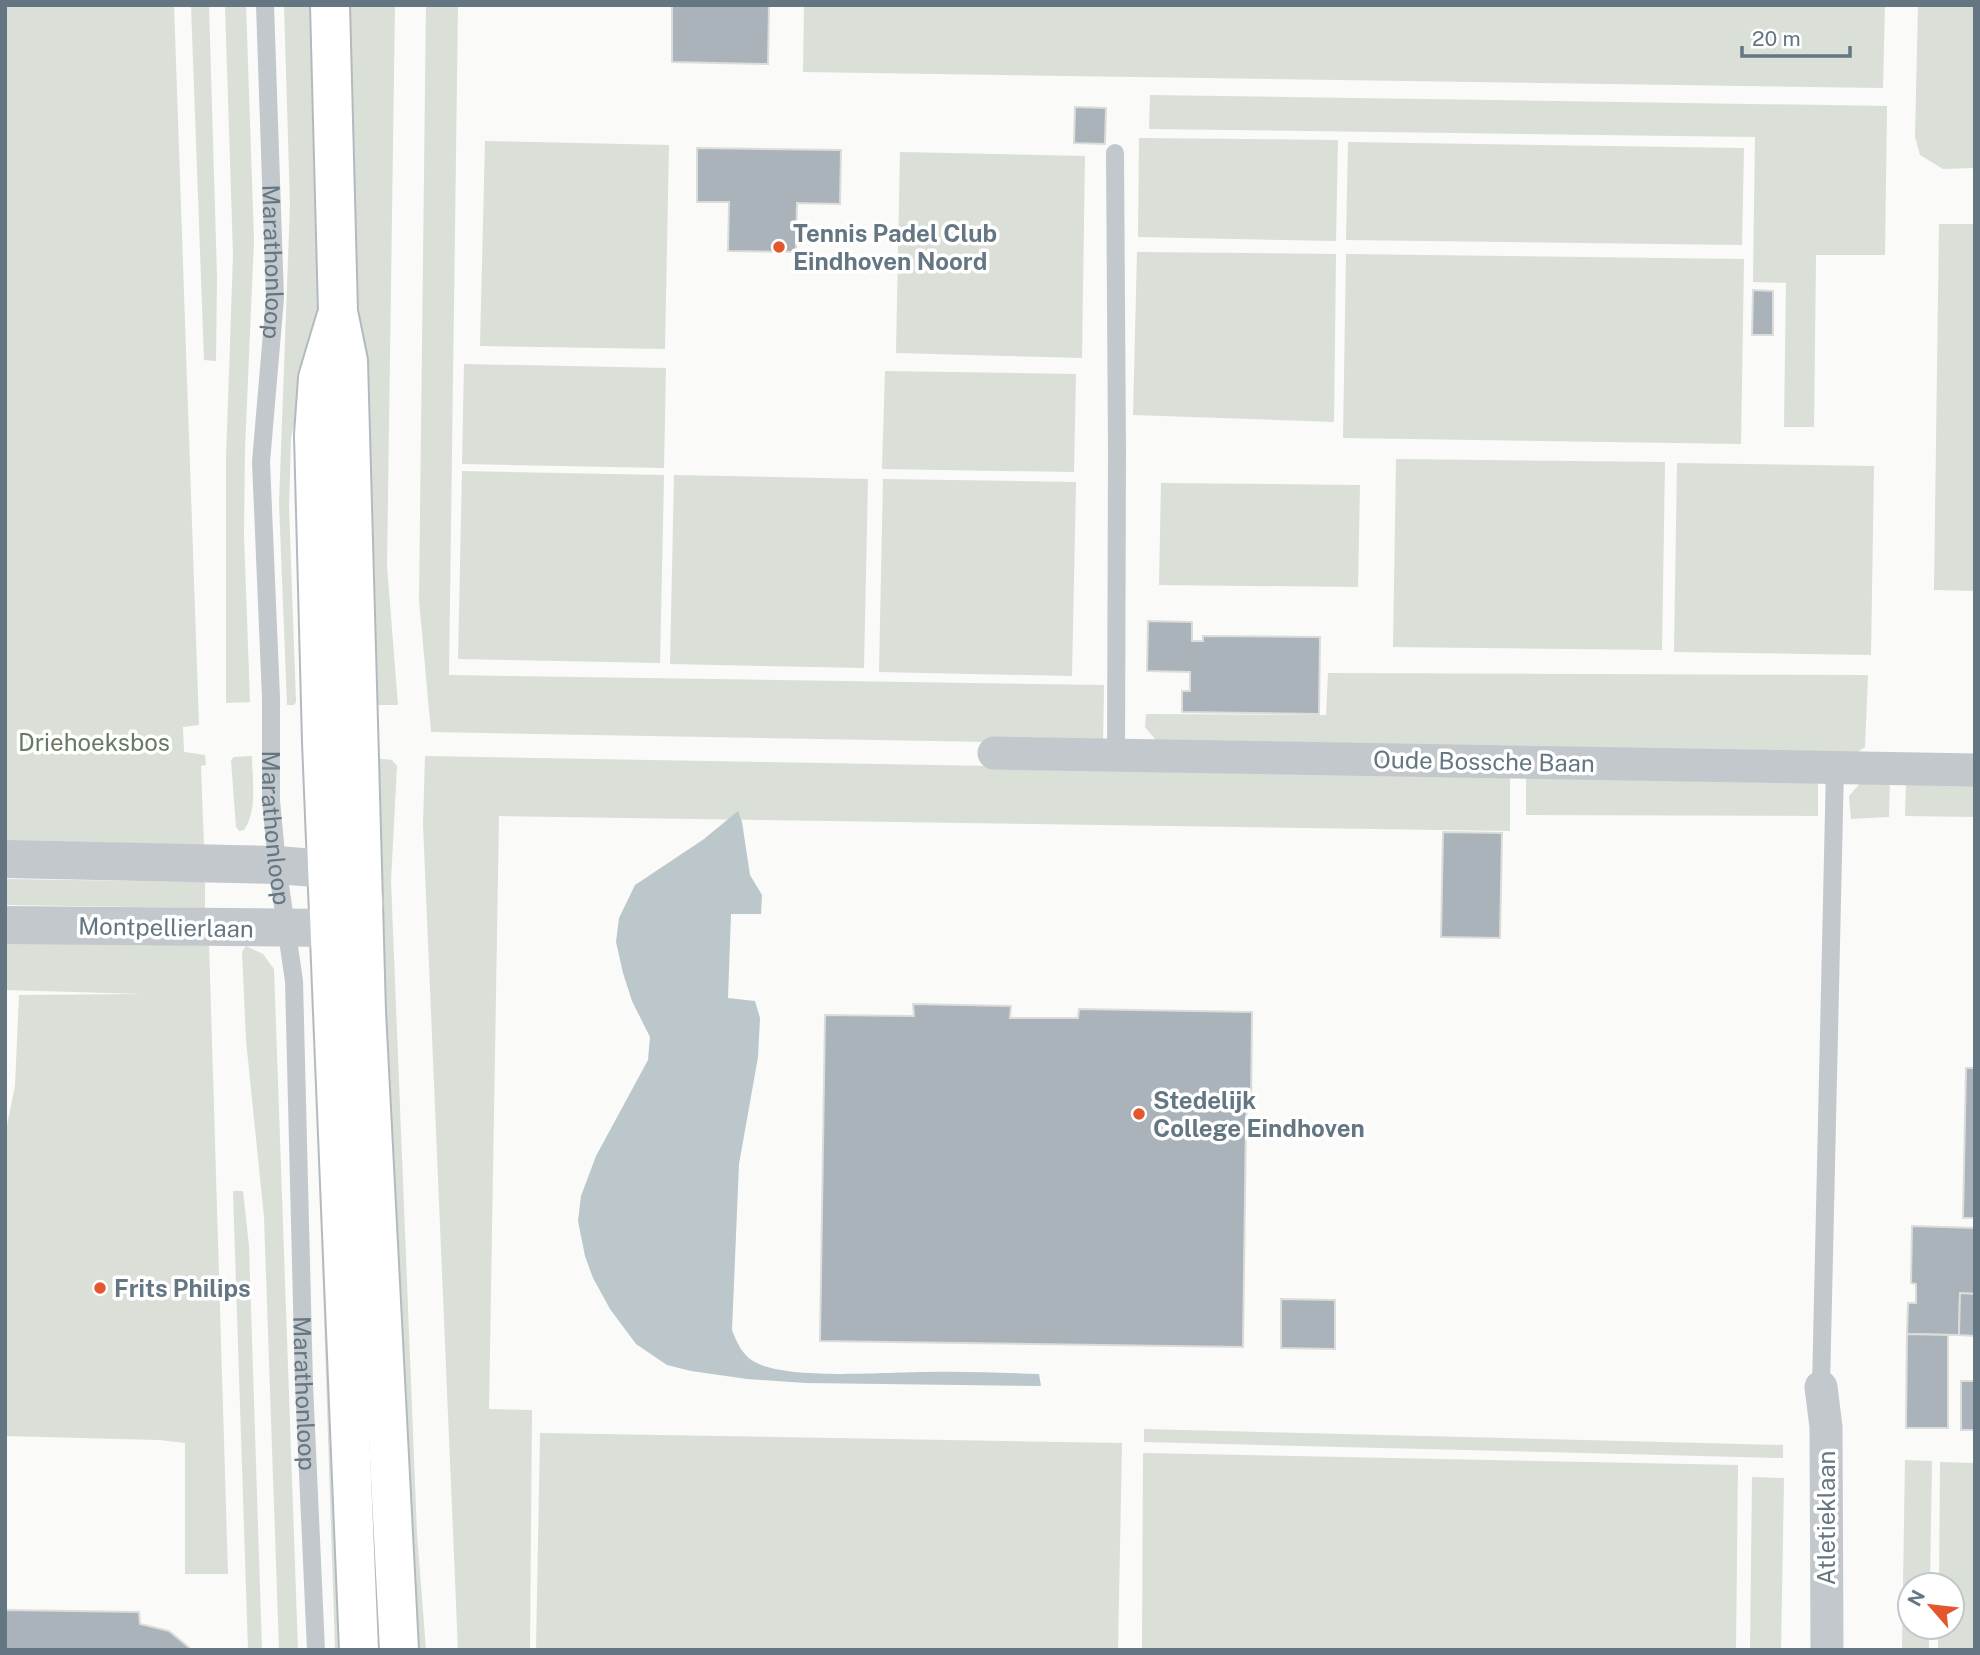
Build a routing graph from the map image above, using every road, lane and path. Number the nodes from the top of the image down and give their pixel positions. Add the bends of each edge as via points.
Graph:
1 (265, 5) edge
2 (330, 5) edge
3 (1115, 153) dead end
4 (338, 312) junction
5 (994, 753) dead end
6 (1116, 755) junction
7 (1835, 767) junction
8 (1975, 770) edge
9 (5, 859) edge
10 (277, 864) junction
11 (328, 869) junction
12 (365, 902) junction
13 (5, 925) edge
14 (287, 928) junction
15 (331, 928) junction
16 (1821, 1387) joint
17 (316, 1650) edge
18 (359, 1650) edge
19 (398, 1650) edge
20 (1827, 1650) edge

1 - 10 lane, Marathonloop via 275,298 261,462
2 - 4 main road, Marathonloop
3 - 6 lane
4 - 11 main road, Marathonloop via 318,378 314,435
4 - 12 main road, Marathonloop via 348,361
5 - 6 street, Oude Bossche Baan
6 - 7 street, Oude Bossche Baan
7 - 8 street, Oude Bossche Baan
7 - 16 lane
9 - 10 street
10 - 11 street
10 - 14 lane, Marathonloop
11 - 12 street
11 - 15 main road, Marathonloop
12 - 15 street
12 - 19 main road, Marathonloop via 366,1012
13 - 14 street, Montpellierlaan
14 - 15 street, Montpellierlaan
14 - 17 lane, Marathonloop via 294,981
15 - 18 main road, Marathonloop
16 - 20 street, Atletieklaan via 1826,1427

